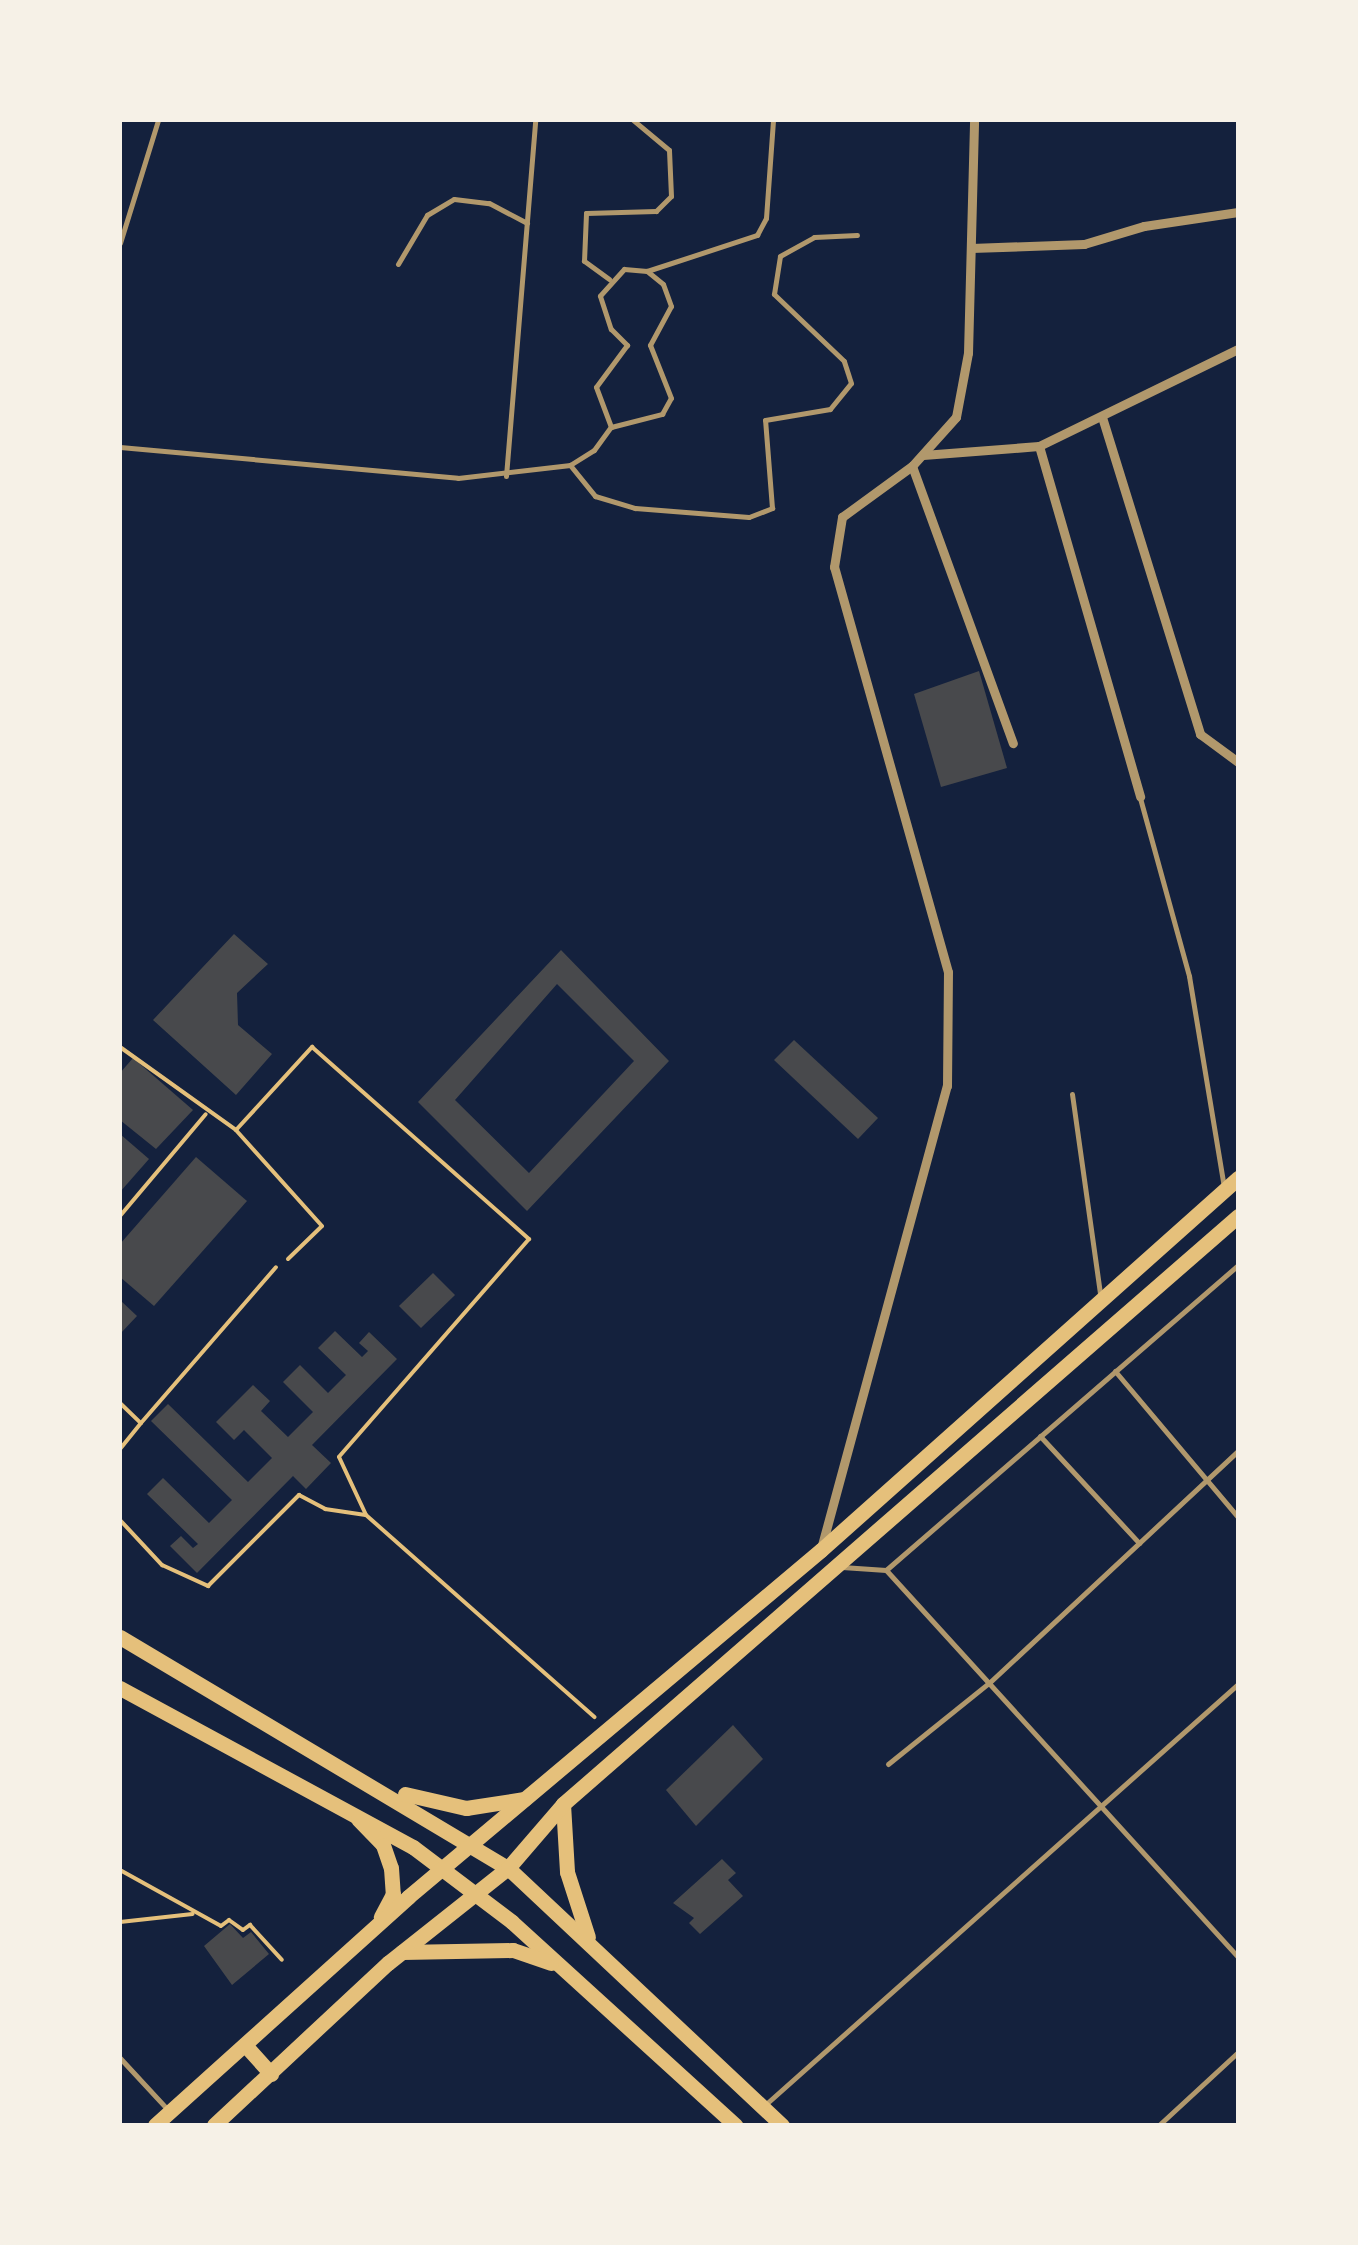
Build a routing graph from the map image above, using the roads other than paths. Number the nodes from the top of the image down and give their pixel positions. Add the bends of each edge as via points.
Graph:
1 (158, 120) edge
2 (535, 120) edge
3 (633, 120) edge
4 (774, 120) edge
5 (974, 120) edge
6 (1238, 212) edge
7 (528, 223) junction
8 (856, 235) dead end
9 (120, 242) edge
10 (971, 248) junction
11 (398, 264) dead end
12 (646, 270) junction
13 (609, 279) junction
14 (1238, 349) edge
15 (1102, 417) junction
16 (610, 427) junction
17 (1040, 446) junction
18 (120, 447) edge
19 (924, 454) junction
20 (570, 465) junction
21 (912, 466) junction
22 (506, 476) junction
23 (1013, 744) dead end
24 (1238, 762) edge
25 (1140, 797) joint
26 (1072, 1094) dead end
27 (1238, 1178) edge
28 (1224, 1190) junction
29 (1238, 1216) edge
30 (1238, 1265) edge
31 (1101, 1301) junction
32 (1115, 1372) junction
33 (1040, 1436) junction
34 (1238, 1450) edge
35 (1204, 1483) junction
36 (1238, 1516) edge
37 (1140, 1543) junction
38 (821, 1550) junction
39 (839, 1567) junction
40 (886, 1570) junction
41 (120, 1637) edge
42 (990, 1682) junction
43 (1238, 1684) edge
44 (120, 1688) edge
45 (888, 1764) dead end
46 (377, 1786) junction
47 (532, 1796) junction
48 (563, 1804) junction
49 (1103, 1806) junction
50 (354, 1815) junction
51 (473, 1844) junction
52 (508, 1868) junction
53 (442, 1869) junction
54 (474, 1895) junction
55 (375, 1930) junction
56 (589, 1940) junction
57 (402, 1952) junction
58 (1238, 1958) edge
59 (560, 1966) junction
60 (244, 2045) junction
61 (1238, 2052) edge
62 (120, 2058) edge
63 (271, 2074) junction
64 (764, 2106) junction
65 (170, 2112) junction
66 (155, 2125) edge
67 (214, 2125) edge
68 (734, 2125) edge
69 (782, 2125) edge
70 (1160, 2125) edge

1 - 9 lane
2 - 7 lane
3 - 13 lane via 669,150 671,196 656,211 586,213 584,260
4 - 12 lane via 766,218 757,235
5 - 10 street
6 - 10 street via 1144,226 1084,244
7 - 11 lane via 489,203 454,199 427,215
7 - 22 lane
8 - 20 lane via 814,237 780,256 774,294 844,361 851,383 830,409 764,420 772,508 749,516 635,508 595,496
10 - 19 street via 968,353 956,416
12 - 13 lane via 624,269
12 - 16 lane via 663,284 671,306 650,344 671,398 662,414
13 - 16 lane via 600,296 603,313 627,344 596,387
14 - 15 street
15 - 17 street
15 - 24 street via 1200,734
16 - 20 lane via 594,450
17 - 19 street
17 - 25 street
18 - 22 lane via 458,478
19 - 21 street
20 - 22 lane
21 - 23 street
21 - 38 street via 842,517 834,567 948,972 947,1086
25 - 28 lane via 1189,976
26 - 31 lane
27 - 28 main road
28 - 31 main road
29 - 39 main road
30 - 32 lane
31 - 38 main road
32 - 33 lane
32 - 35 lane
33 - 37 lane
33 - 40 lane
34 - 35 lane
35 - 36 lane
35 - 37 lane
37 - 42 lane
38 - 39 main road
38 - 47 main road
39 - 40 lane
39 - 48 main road
40 - 42 lane
41 - 46 main road
42 - 45 lane
42 - 49 lane
43 - 49 lane
44 - 50 main road
46 - 47 main road via 466,1808 496,1808
46 - 51 main road
47 - 51 main road
48 - 52 main road
48 - 56 main road via 567,1872
49 - 58 lane
49 - 64 lane
50 - 53 main road
50 - 55 main road via 383,1845 392,1868 393,1894
51 - 52 main road
51 - 53 main road
52 - 54 main road
52 - 56 main road
53 - 54 main road
53 - 55 main road
54 - 57 main road
54 - 59 main road
55 - 60 main road
56 - 64 main road
57 - 59 main road via 513,1950
57 - 63 main road
59 - 68 main road
60 - 63 main road
60 - 65 main road
61 - 70 lane
62 - 65 lane
63 - 67 main road
64 - 69 main road
65 - 66 main road

